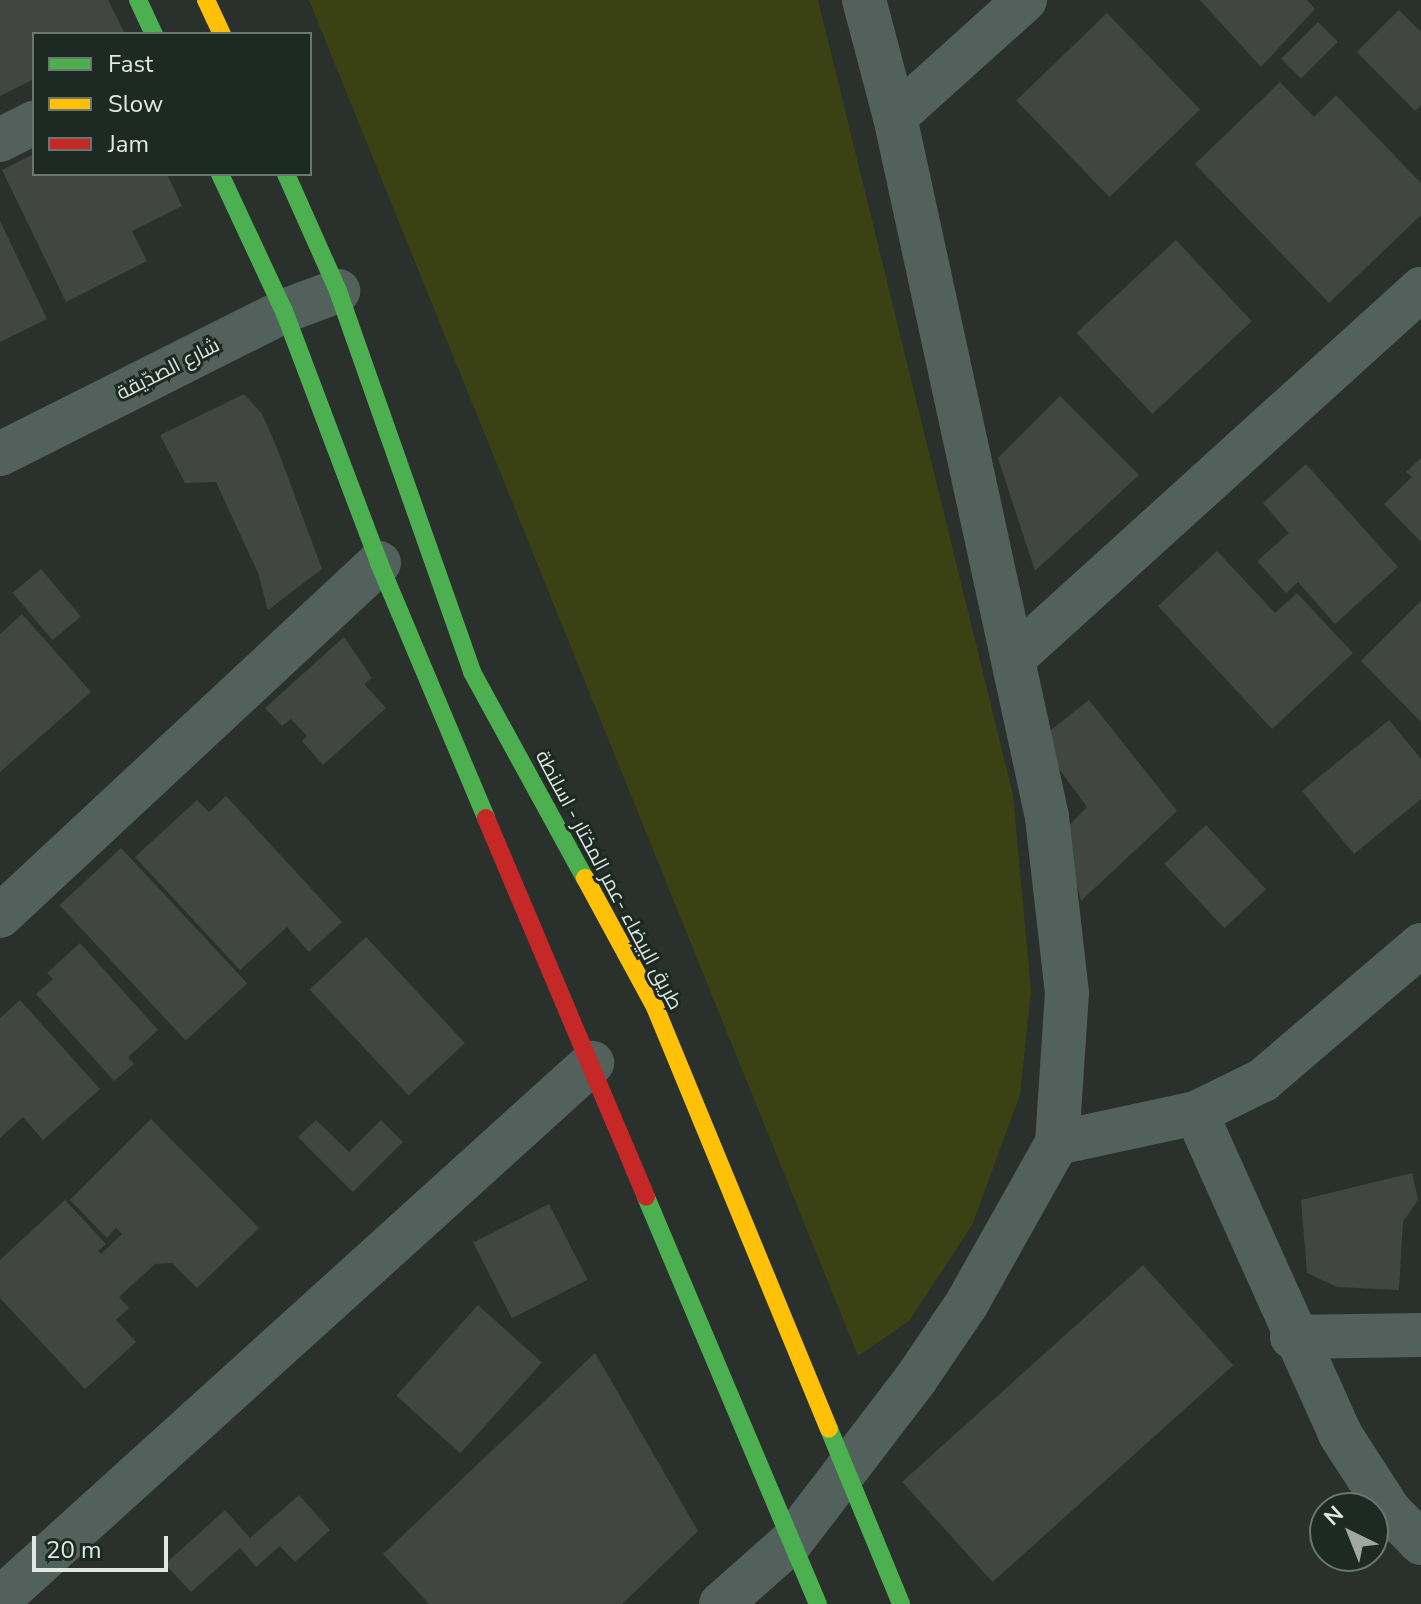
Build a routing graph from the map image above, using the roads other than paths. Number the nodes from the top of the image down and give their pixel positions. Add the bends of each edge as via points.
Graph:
1 (138, 0) edge
2 (206, 0) edge
3 (864, 0) edge
4 (1025, 0) edge
5 (153, 32) edge
6 (221, 32) edge
7 (895, 117) junction
8 (32, 124) edge
9 (0, 140) edge
10 (221, 176) edge
11 (287, 176) edge
12 (1421, 289) edge
13 (338, 291) junction
14 (284, 311) junction
15 (0, 454) edge
16 (379, 563) junction
17 (1016, 656) junction
18 (0, 916) edge
19 (1421, 945) edge
20 (592, 1063) junction
21 (1196, 1113) junction
22 (1057, 1143) junction
23 (1421, 1335) edge
24 (1292, 1337) junction
25 (844, 1472) junction
26 (792, 1541) junction
27 (1421, 1543) edge
28 (0, 1599) edge
29 (721, 1604) edge
30 (818, 1604) edge
31 (901, 1604) edge

1 - 5 main road
2 - 6 main road
3 - 7 street
4 - 7 street
7 - 17 street
8 - 9 street
10 - 14 main road
11 - 13 main road, طريق البيضاء -عمر المختار - اسلنطة
12 - 17 street
13 - 14 street, شارع الصدّيقة
13 - 25 main road, طريق البيضاء -عمر المختار - اسلنطة via 472,672 655,1007
14 - 15 street, شارع الصدّيقة
14 - 16 main road
16 - 18 street
16 - 20 main road
17 - 22 street via 1047,817 1067,993
19 - 21 street via 1263,1080
20 - 26 main road
20 - 28 street
21 - 22 street
21 - 24 street
22 - 25 street via 966,1305
23 - 24 street
24 - 27 street via 1340,1434 1389,1510
25 - 26 street
25 - 31 main road, طريق البيضاء -عمر المختار - اسلنطة
26 - 29 street
26 - 30 main road

